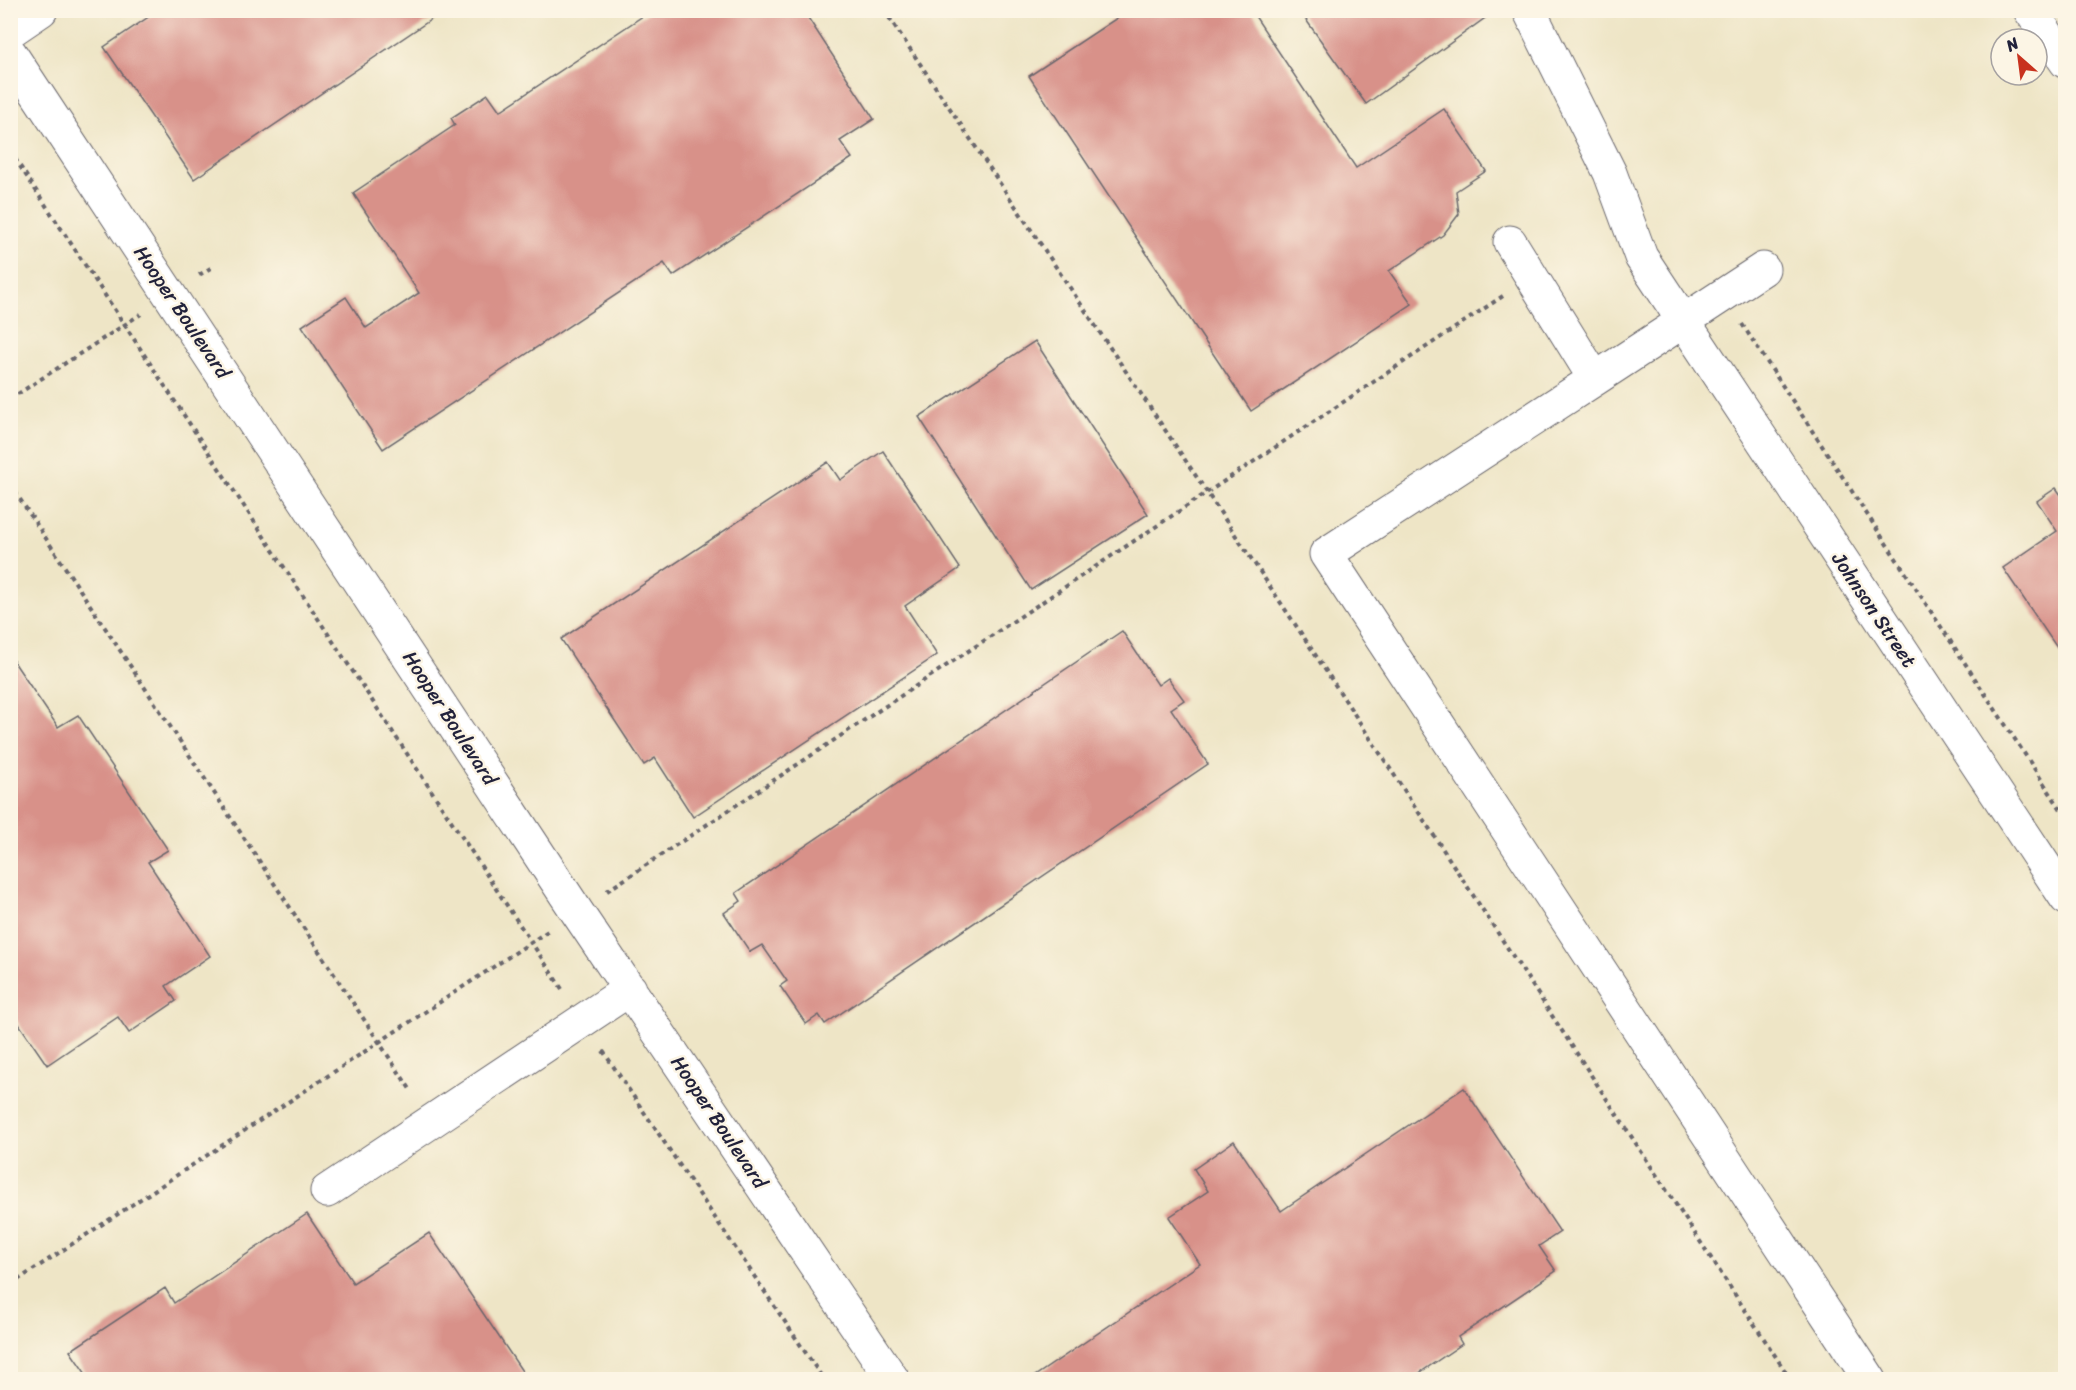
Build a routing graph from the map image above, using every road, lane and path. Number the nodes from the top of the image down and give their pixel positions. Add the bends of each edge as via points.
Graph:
1 (41, 10) edge
2 (884, 10) edge
3 (1529, 10) edge
4 (2030, 10) edge
5 (10, 31) edge
6 (10, 53) edge
7 (2066, 62) edge
8 (10, 151) edge
9 (1510, 242) dead end
10 (214, 266) dead end
11 (1763, 268) dead end
12 (199, 275) dead end
13 (1723, 295) junction
14 (1504, 296) dead end
15 (146, 310) dead end
16 (1683, 322) junction
17 (124, 324) junction
18 (1595, 379) junction
19 (10, 399) edge
20 (10, 484) edge
21 (1206, 492) junction
22 (2066, 817) edge
23 (607, 892) dead end
24 (2066, 898) edge
25 (556, 925) dead end
26 (531, 942) junction
27 (630, 989) junction
28 (582, 1020) junction
29 (380, 1042) junction
30 (432, 1121) junction
31 (327, 1191) dead end
32 (10, 1286) edge
33 (824, 1380) edge
34 (893, 1380) edge
35 (1791, 1380) edge
36 (1869, 1380) edge

1 - 5 street
2 - 21 path
3 - 16 street, Johnson Street via 1610,173 1641,257
4 - 7 street
6 - 27 street, Hooper Boulevard
8 - 17 path
9 - 18 street
10 - 12 path
11 - 13 street
13 - 16 street
13 - 22 path
14 - 21 path
15 - 17 path
16 - 18 street
16 - 24 street, Johnson Street
17 - 19 path
17 - 26 path
18 - 36 street via 1326,554
20 - 29 path
21 - 23 path
21 - 35 path
25 - 26 path
26 - 28 path
26 - 29 path
27 - 28 street
27 - 34 street, Hooper Boulevard
28 - 30 street
28 - 33 path
29 - 30 path
29 - 32 path
30 - 31 street

